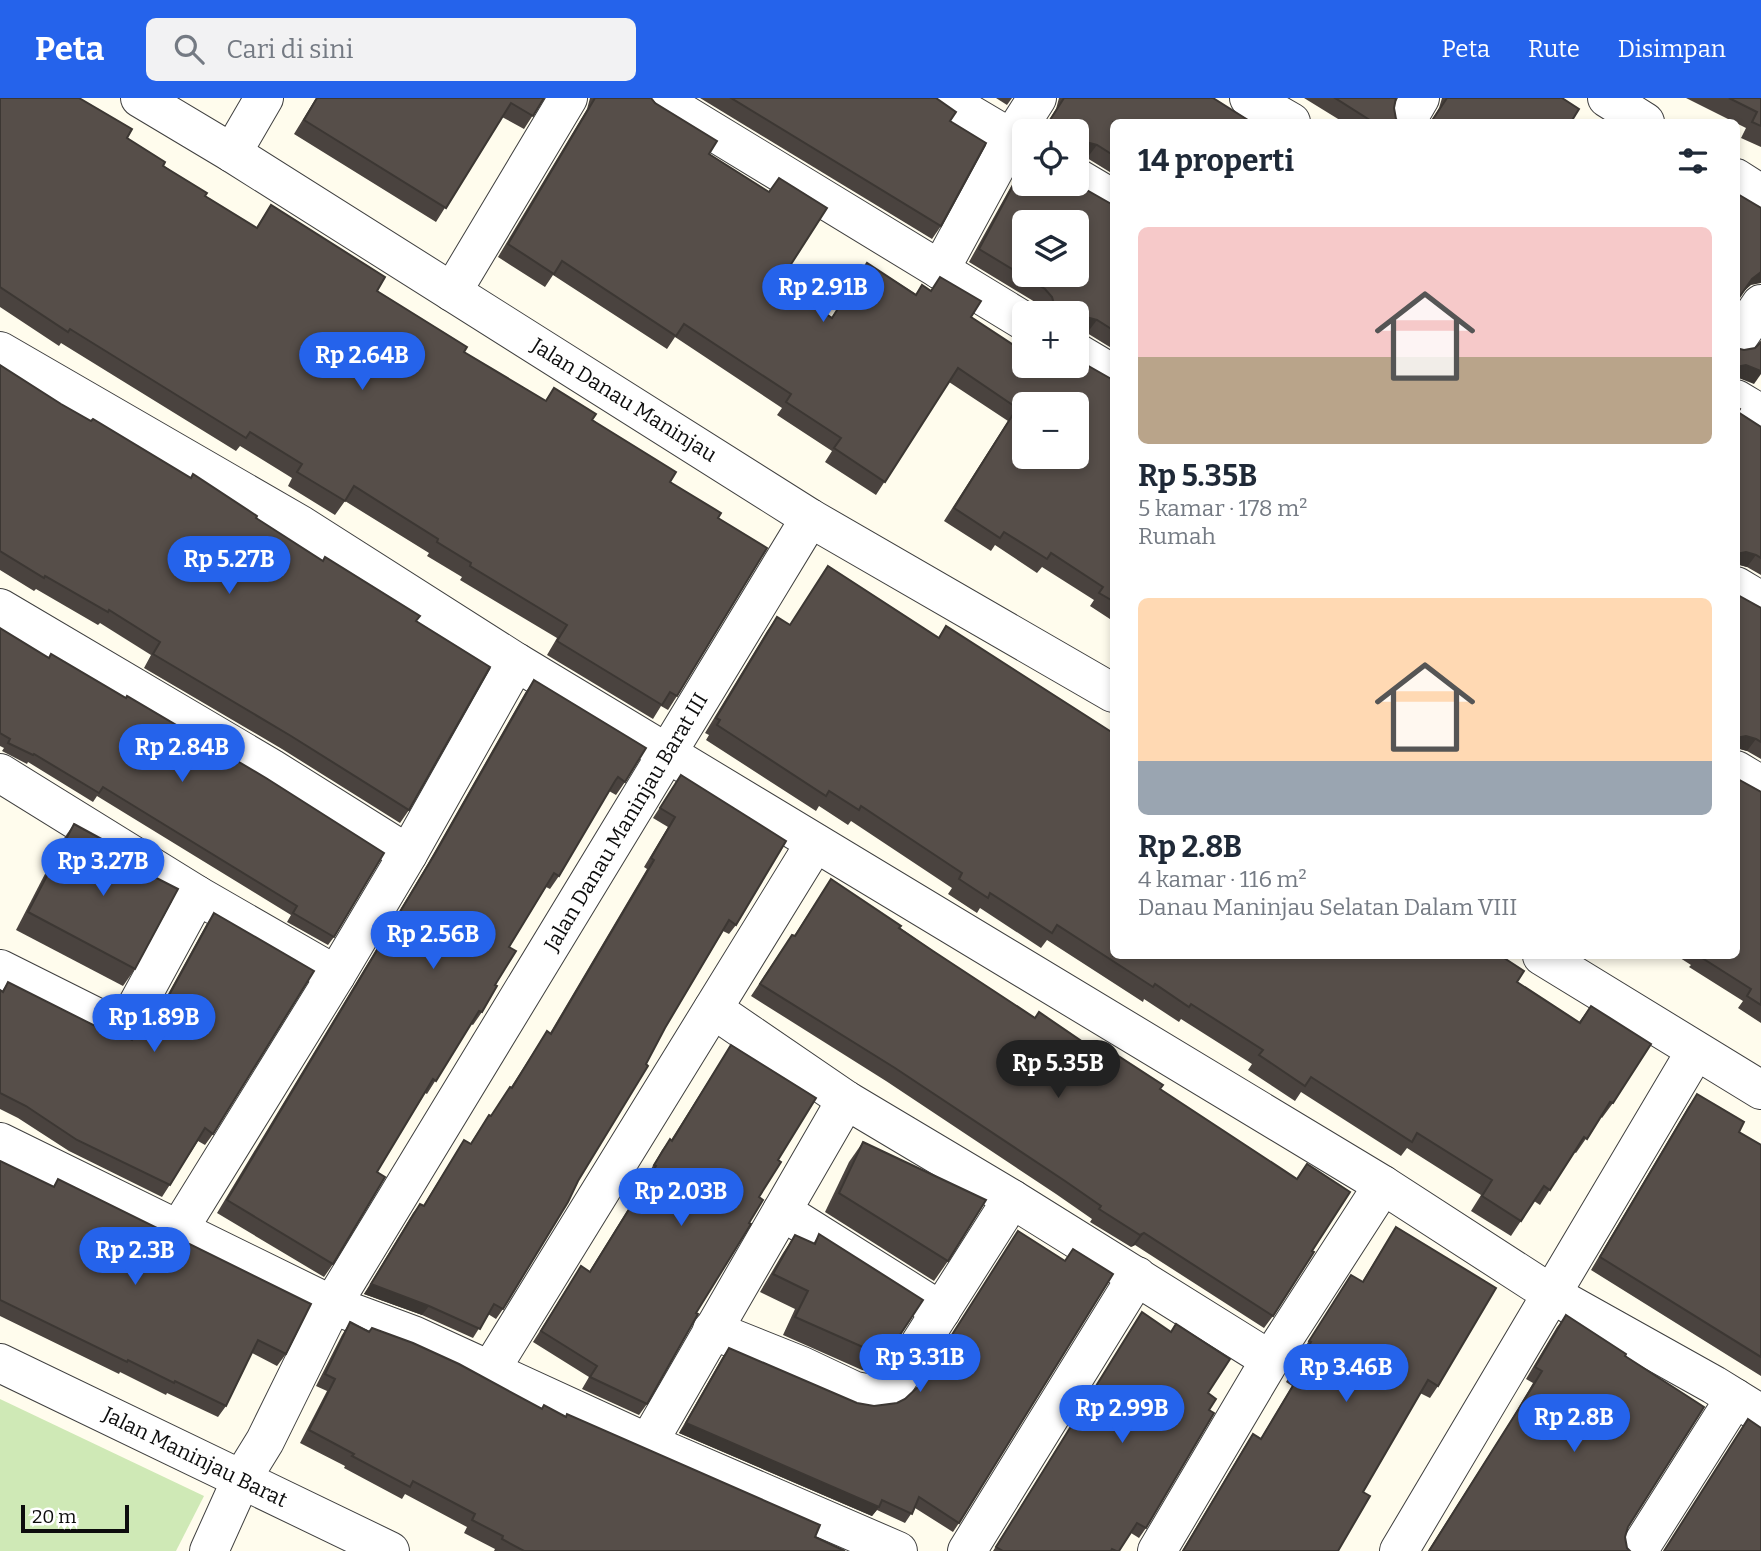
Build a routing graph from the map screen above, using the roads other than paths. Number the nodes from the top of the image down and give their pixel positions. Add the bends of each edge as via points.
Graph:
1 (140, 98) edge
2 (264, 98) edge
3 (568, 98) edge
4 (658, 98) edge
5 (943, 98) edge
6 (1037, 98) edge
7 (1249, 98) edge
8 (1420, 98) edge
9 (1607, 98) edge
10 (1662, 98) edge
11 (1028, 119) edge
12 (1286, 119) edge
13 (1408, 119) edge
14 (1641, 119) edge
15 (1648, 119) edge
16 (1012, 138) edge
17 (1012, 152) edge
18 (232, 153) junction
19 (1740, 181) edge
20 (1089, 185) edge
21 (1761, 194) edge
22 (1110, 197) edge
23 (940, 270) junction
24 (452, 292) junction
25 (1761, 304) edge
26 (1012, 314) edge
27 (1740, 335) edge
28 (0, 351) edge
29 (1089, 360) edge
30 (1110, 372) edge
31 (1740, 401) edge
32 (1761, 414) edge
33 (810, 518) junction
34 (1740, 588) edge
35 (1761, 600) edge
36 (0, 608) edge
37 (516, 662) junction
38 (1110, 691) edge
39 (668, 753) junction
40 (1740, 772) edge
41 (0, 773) edge
42 (1761, 785) edge
43 (815, 843) junction
44 (408, 854) junction
45 (197, 895) junction
46 (1547, 959) edge
47 (0, 969) edge
48 (336, 975) junction
49 (713, 1009) junction
50 (1695, 1052) junction
51 (1761, 1090) edge
52 (846, 1100) junction
53 (0, 1142) edge
54 (1383, 1185) junction
55 (1012, 1199) junction
56 (782, 1211) junction
57 (179, 1229) junction
58 (1137, 1276) junction
59 (1553, 1295) junction
60 (332, 1305) junction
61 (942, 1311) junction
62 (712, 1331) junction
63 (1270, 1360) junction
64 (0, 1363) edge
65 (491, 1369) junction
66 (1748, 1406) edge
67 (648, 1443) junction
68 (241, 1480) junction
69 (209, 1551) edge
70 (390, 1551) edge
71 (898, 1551) edge
72 (967, 1551) edge
73 (1157, 1551) edge
74 (1399, 1551) edge
75 (1638, 1551) edge

1 - 18 street, Jalan Danau Maninjau
2 - 18 street
3 - 24 street
4 - 23 street
5 - 16 street
6 - 11 street
7 - 12 street
8 - 13 street
9 - 14 street
10 - 15 street
17 - 23 street
18 - 24 street, Jalan Danau Maninjau
19 - 21 street
20 - 22 street
23 - 26 street
24 - 33 street, Jalan Danau Maninjau
25 - 27 street
28 - 37 street via 301,525
29 - 30 street
31 - 32 street
33 - 38 street, Jalan Danau Maninjau
33 - 39 street, Jalan Danau Maninjau Barat III
34 - 35 street
36 - 44 street
37 - 39 street
37 - 44 street
39 - 43 street
39 - 60 street, Jalan Danau Maninjau Barat III
40 - 42 street
41 - 45 street
43 - 49 street
43 - 54 street
44 - 48 street
45 - 47 street via 135,1009 120,1024 110,1024
45 - 48 street
46 - 50 street
48 - 57 street
49 - 52 street
49 - 65 street
50 - 51 street
50 - 59 street
52 - 55 street
52 - 56 street
53 - 57 street
54 - 59 street
54 - 63 street
55 - 58 street
55 - 61 street
56 - 61 street
56 - 62 street
57 - 60 street
58 - 63 street
58 - 72 street
59 - 66 street
59 - 74 street
60 - 65 street
60 - 68 street, Jalan Danau Maninjau Barat III
61 - 62 street via 895,1383 872,1394
62 - 67 street
63 - 73 street
64 - 68 street, Jalan Maninjau Barat
65 - 67 street
66 - 75 street
67 - 71 street
68 - 69 street, Jalan Danau Maninjau Barat III
68 - 70 street, Jalan Maninjau Barat

